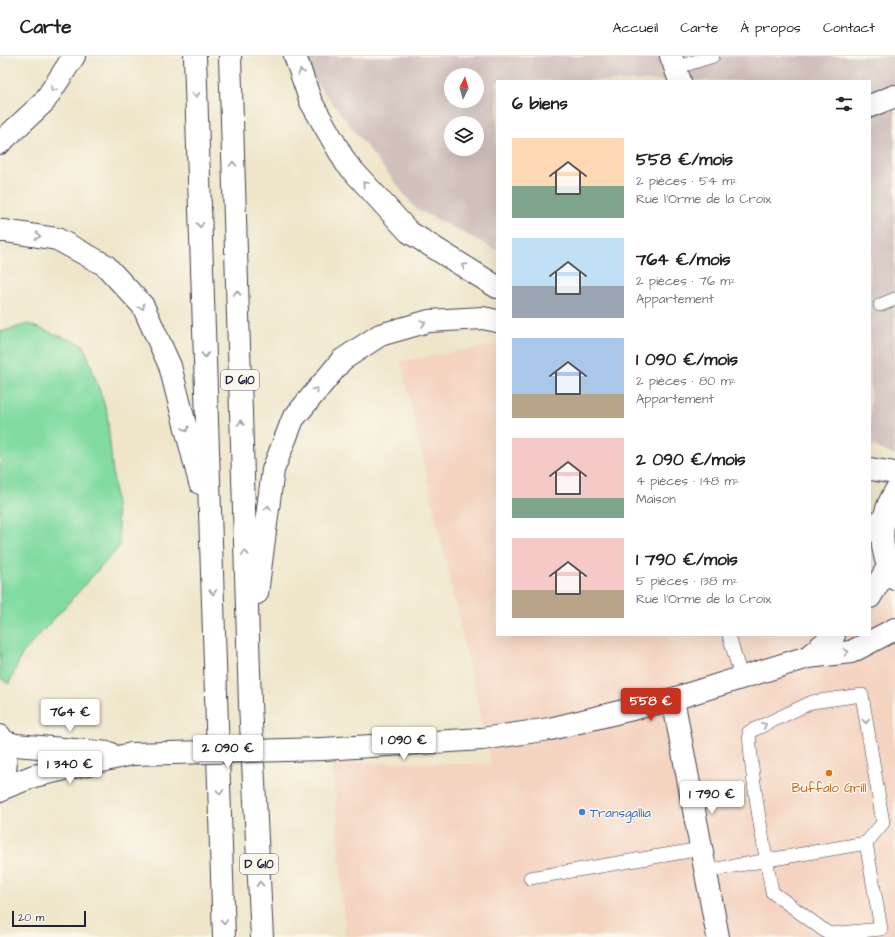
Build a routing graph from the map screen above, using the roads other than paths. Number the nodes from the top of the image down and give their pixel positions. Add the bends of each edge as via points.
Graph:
1 (74, 56) edge
2 (195, 56) edge
3 (230, 56) edge
4 (296, 56) edge
5 (713, 56) edge
6 (675, 68) edge
7 (895, 96) edge
8 (871, 106) edge
9 (0, 143) edge
10 (0, 231) edge
11 (496, 286) edge
12 (895, 299) edge
13 (880, 305) dead end
14 (496, 321) edge
15 (871, 469) edge
16 (895, 473) edge
17 (895, 492) edge
18 (211, 525) junction
19 (876, 530) edge
20 (891, 573) edge
21 (871, 596) edge
22 (895, 629) edge
23 (729, 636) edge
24 (833, 636) edge
25 (808, 656) junction
26 (249, 658) junction
27 (741, 677) junction
28 (673, 699) junction
29 (1, 739) edge
30 (132, 754) junction
31 (0, 790) edge
32 (866, 843) junction
33 (701, 849) junction
34 (767, 860) junction
35 (705, 871) junction
36 (530, 878) dead end
37 (224, 937) edge
38 (262, 937) edge
39 (718, 937) edge

1 -> 9 main road via 44,102
2 -> 18 main road, D 610
26 -> 3 main road, D 610
11 -> 4 main road via 409,232 346,163 311,102
5 - 6 lane
7 - 8 main road
10 -> 18 main road via 56,239 105,265 143,306 170,366
12 - 13 lane
26 -> 14 main road via 273,470 292,419 342,360 380,335 429,322 483,318
15 - 16 main road
17 - 19 main road
18 -> 37 main road, D 610
19 - 20 main road
20 - 21 main road
25 -> 22 main road via 851,652
23 - 27 lane
24 - 25 main road
25 - 27 main road
38 -> 26 main road, D 610
27 - 28 main road
28 - 30 main road, bridge via 550,729 474,739 323,749
28 - 33 main road
29 - 30 main road via 16,746
29 - 31 main road via 6,766
30 - 31 main road via 34,776
32 - 34 lane
32 - 34 lane via 881,929 829,934 772,892
34 -> 32 lane via 750,755 749,732 812,702 862,695 883,823
33 - 35 main road
33 - 36 lane
34 - 35 lane
35 - 39 main road

